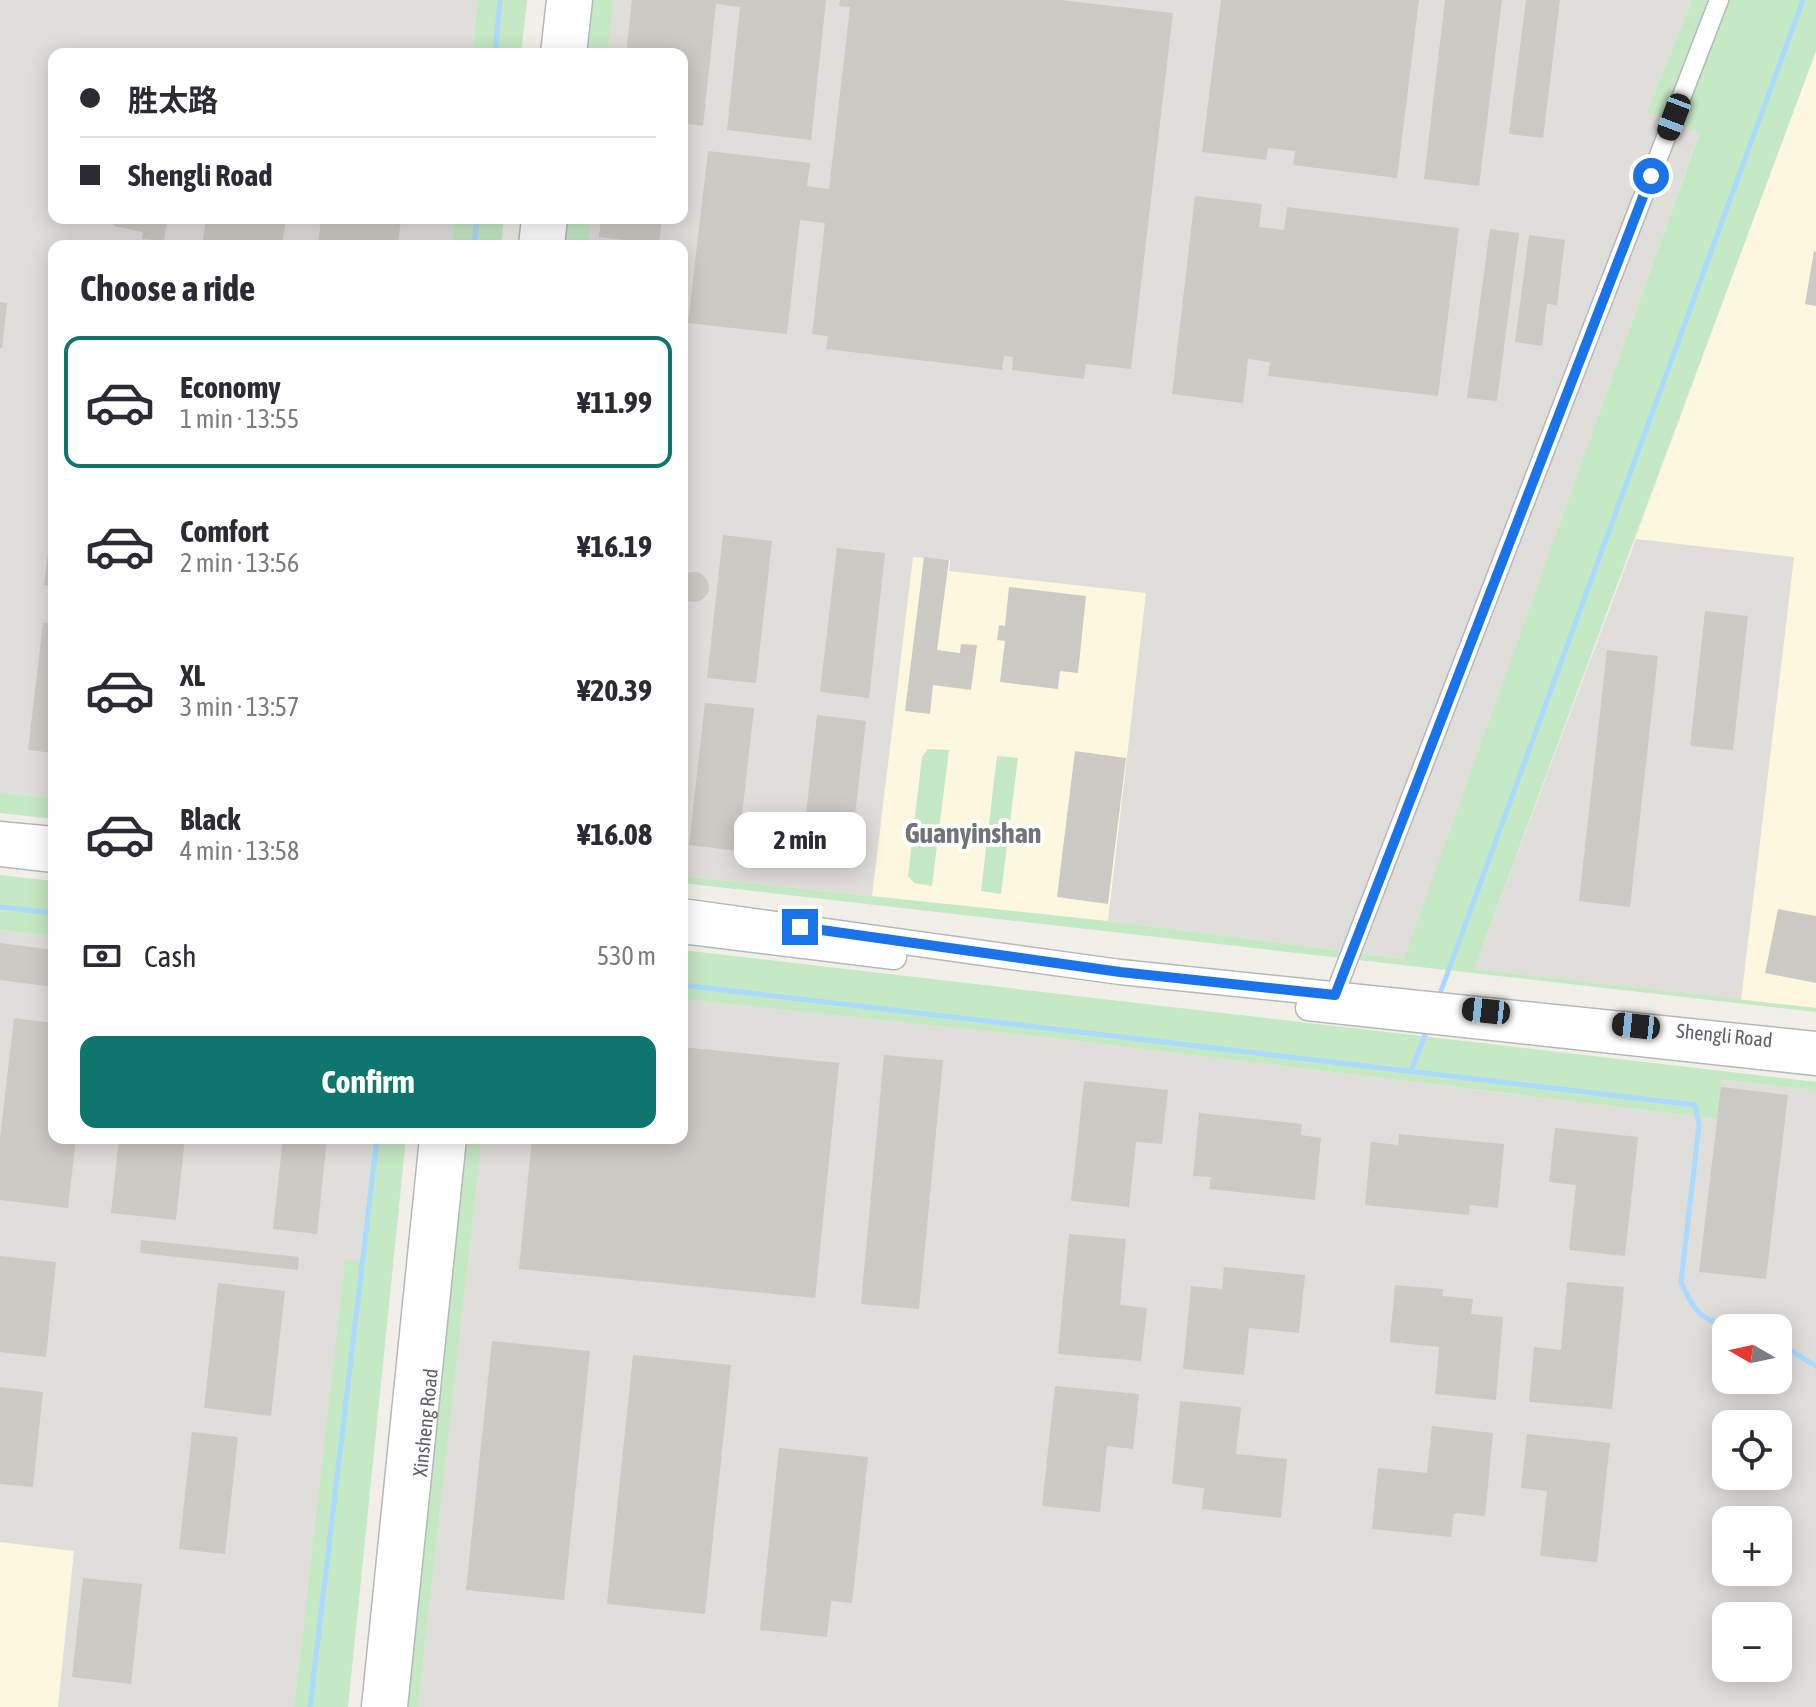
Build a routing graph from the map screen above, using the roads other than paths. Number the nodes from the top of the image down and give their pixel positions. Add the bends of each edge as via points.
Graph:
1 (559, 0) edge
2 (580, 0) edge
3 (1719, 0) edge
4 (554, 48) edge
5 (575, 48) edge
6 (0, 834) edge
7 (48, 838) edge
8 (0, 854) edge
9 (48, 859) edge
10 (688, 912) edge
11 (688, 932) edge
12 (1332, 1003) junction
13 (1454, 1017) junction
14 (1816, 1044) edge
15 (1816, 1063) edge
16 (431, 1144) edge
17 (453, 1144) edge
18 (374, 1707) edge
19 (395, 1707) edge

1 - 4 street
2 - 5 street
3 - 12 street
6 - 7 street
8 - 9 street
10 - 12 street, Shengli Road
11 - 12 street, Shengli Road via 1119,987
12 - 13 street, Shengli Road
13 - 14 street, Shengli Road
13 - 15 street, Shengli Road
16 - 18 street, Xinsheng Road
17 - 19 street, Xinsheng Road

